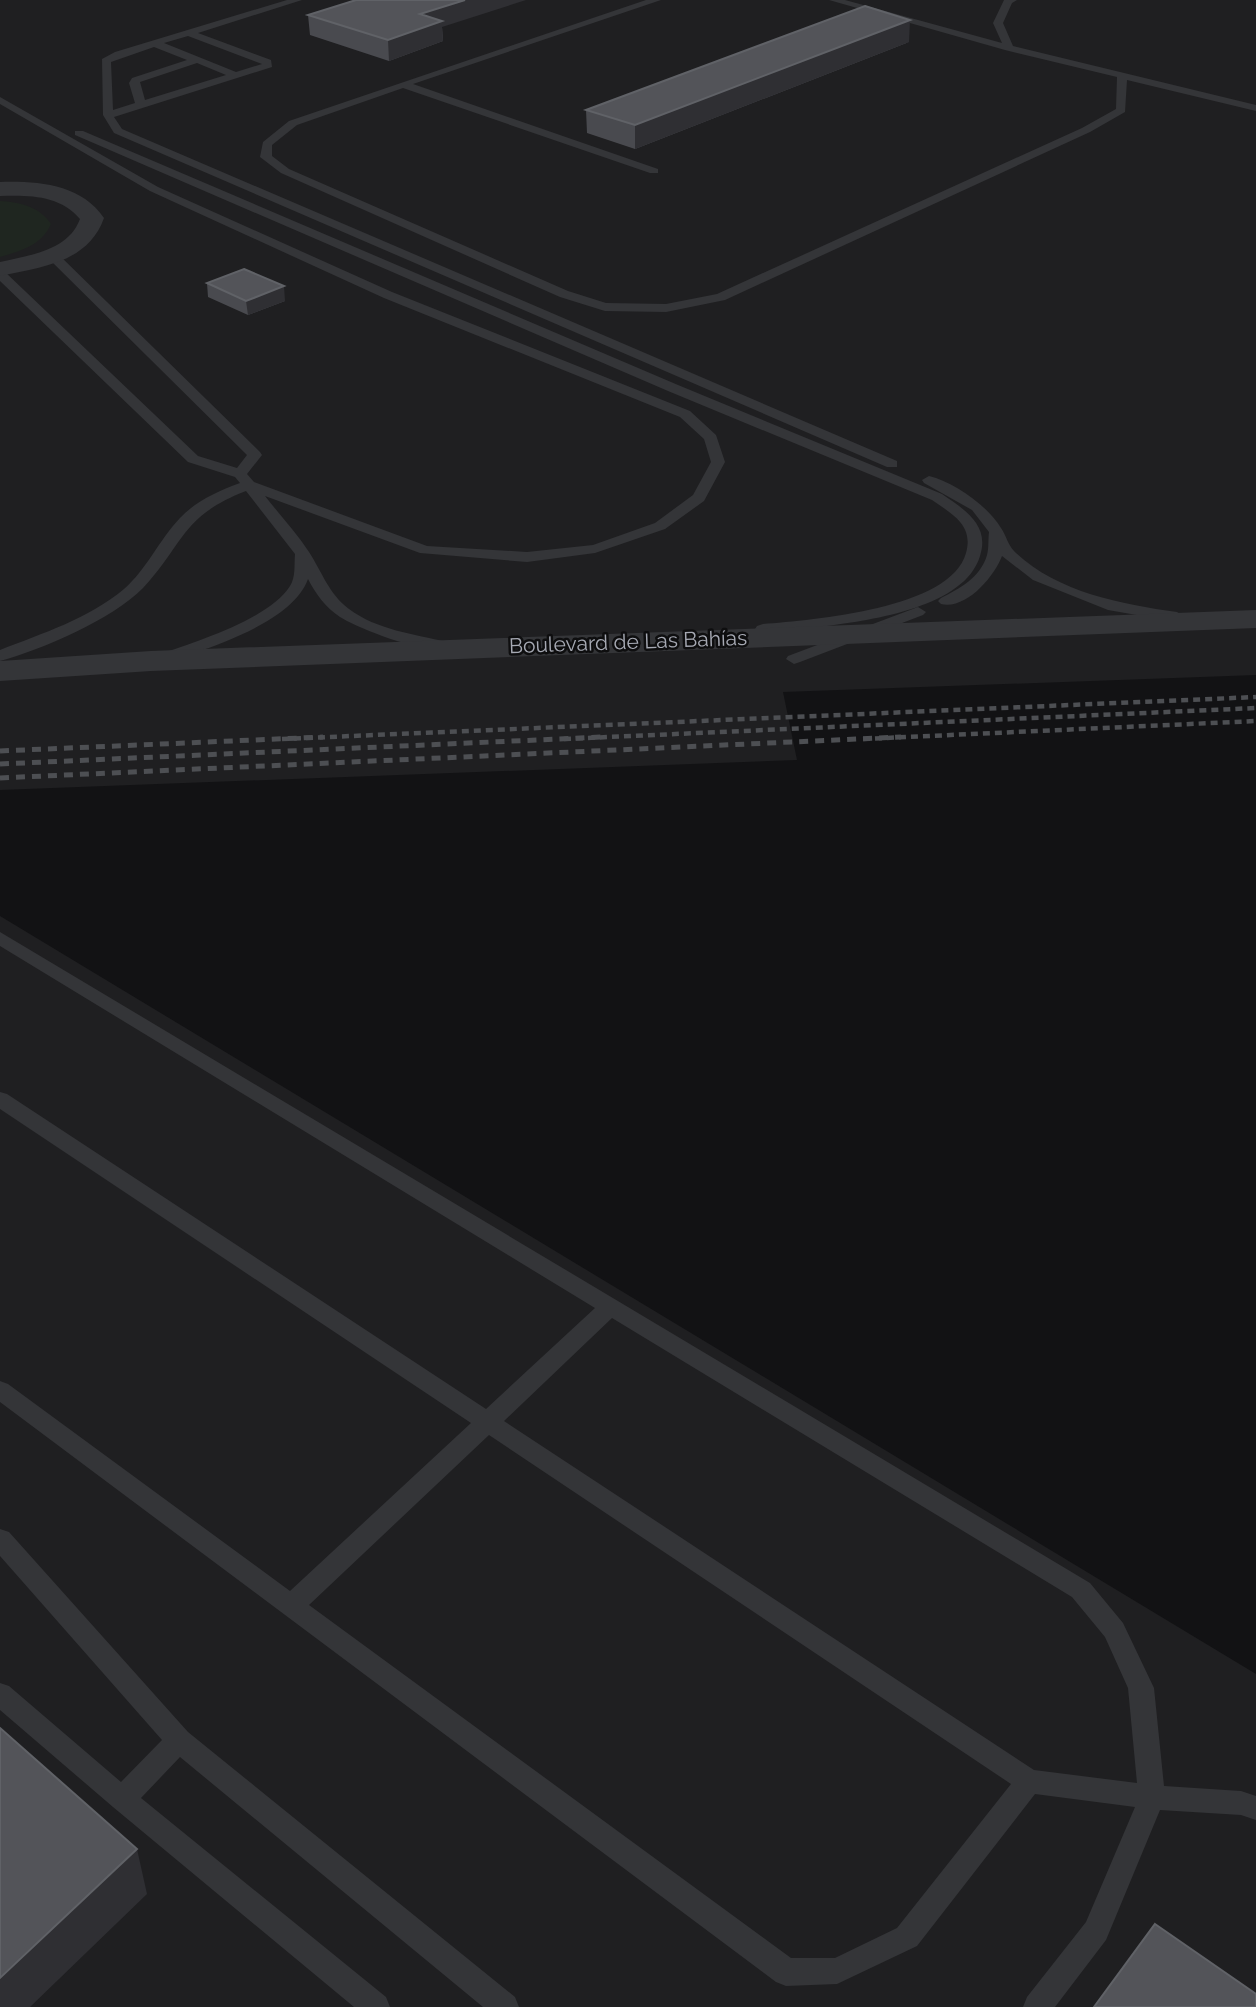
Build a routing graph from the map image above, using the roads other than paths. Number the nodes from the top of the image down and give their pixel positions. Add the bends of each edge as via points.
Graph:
1 (656, 0) edge
2 (834, 0) edge
3 (1012, 0) edge
4 (289, 1) edge
5 (188, 33) junction
6 (154, 43) junction
7 (1009, 48) junction
8 (197, 60) junction
9 (238, 76) junction
10 (1122, 78) junction
11 (402, 84) junction
12 (3, 102) edge
13 (141, 105) junction
14 (1256, 108) edge
15 (108, 115) junction
16 (653, 171) dead end
17 (0, 188) edge
18 (53, 256) junction
19 (0, 271) edge
20 (244, 479) junction
21 (927, 479) junction
22 (964, 516) junction
23 (994, 528) junction
24 (302, 553) junction
25 (1250, 626) edge
26 (858, 633) junction
27 (565, 645) junction
28 (474, 649) junction
29 (0, 656) edge
30 (794, 659) junction
31 (151, 661) junction
32 (0, 671) edge
33 (0, 694) edge
34 (0, 938) edge
35 (0, 1099) edge
36 (611, 1306) junction
37 (0, 1390) edge
38 (486, 1421) junction
39 (0, 1539) edge
40 (291, 1606) junction
41 (0, 1694) edge
42 (179, 1741) junction
43 (1029, 1781) junction
44 (1152, 1797) junction
45 (122, 1799) junction
46 (1256, 1808) edge
47 (376, 2007) edge
48 (505, 2007) edge
49 (1037, 2007) edge

1 - 11 lane
2 - 7 lane
3 - 7 lane via 998,23
4 - 5 lane
5 - 6 lane
5 - 9 lane via 268,62
6 - 8 lane
6 - 15 lane via 106,61
7 - 10 lane
8 - 9 lane
8 - 13 lane via 136,80
9 - 13 lane
10 - 11 lane via 1121,110 1086,130 722,297 666,308 605,307 564,294 285,171 266,157 267,144 293,123
10 - 14 lane
11 - 16 lane
12 - 20 lane via 154,189 388,295 685,414 711,438 718,462 699,498 660,526 595,549 527,557 425,550
12 - 22 lane via 900,481 937,497
13 - 15 lane
15 - 21 lane via 118,131
17 - 18 street via 40,190 84,206 92,218 90,231
18 - 19 street
18 - 20 lane via 255,455
19 - 20 lane via 192,459
20 - 24 lane
20 - 29 lane via 180,526 131,591 89,618
21 - 22 lane
21 - 23 lane via 977,507
22 - 27 lane via 976,544 971,566 956,583 909,603 847,619 788,627
23 - 25 lane via 1006,552 1018,562 1038,577 1085,598 1141,612
23 - 26 lane via 995,559 972,587 925,610
24 - 28 lane via 322,591 344,613 419,642
24 - 31 lane via 302,572 295,590 271,610 208,644
25 - 26 street, Boulevard de Las Bahías
25 - 30 street, Boulevard de Las Bahías
26 - 27 street, Boulevard de Las Bahías
26 - 30 lane
27 - 28 street, Boulevard de Las Bahías
28 - 31 street, Boulevard de Las Bahías
30 - 33 street, Boulevard de Las Bahías
31 - 32 street, Boulevard de Las Bahías
34 - 36 lane
35 - 38 lane
36 - 38 lane
36 - 44 lane via 1081,1590 1114,1630 1141,1688
37 - 40 lane
38 - 40 lane
38 - 43 lane
39 - 42 lane
40 - 43 lane via 786,1972 837,1972 907,1937
41 - 45 lane
42 - 45 lane
42 - 48 lane
43 - 44 lane
44 - 46 lane
44 - 49 lane via 1096,1931
45 - 47 lane

